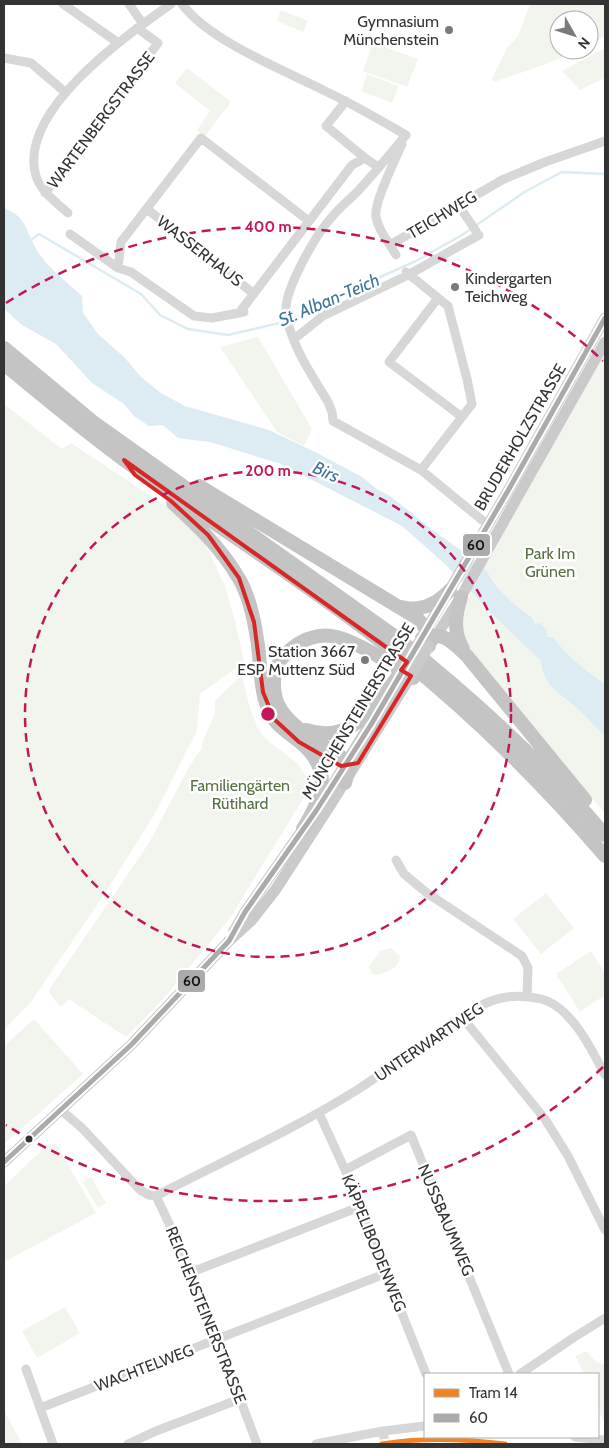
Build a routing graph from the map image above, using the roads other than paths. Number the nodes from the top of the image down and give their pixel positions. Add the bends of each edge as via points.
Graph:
1 (62, 4) edge
2 (129, 4) edge
3 (171, 4) edge
4 (182, 4) edge
5 (140, 26) junction
6 (117, 42) junction
7 (4, 58) edge
8 (65, 92) junction
9 (346, 102) junction
10 (406, 134) junction
11 (605, 141) edge
12 (365, 158) junction
13 (378, 167) junction
14 (45, 194) junction
15 (458, 206) junction
16 (146, 209) junction
17 (68, 213) dead end
18 (309, 221) junction
19 (70, 234) dead end
20 (390, 245) junction
21 (396, 255) dead end
22 (118, 268) junction
23 (407, 274) junction
24 (254, 294) junction
25 (438, 298) junction
26 (605, 318) edge
27 (294, 339) junction
28 (605, 342) edge
29 (4, 348) edge
30 (4, 364) edge
31 (43, 381) junction
32 (462, 417) junction
33 (124, 460) junction
34 (421, 470) junction
35 (514, 492) junction
36 (482, 520) dead end
37 (456, 594) junction
38 (395, 604) junction
39 (435, 607) junction
40 (452, 620) junction
41 (428, 637) junction
42 (467, 656) junction
43 (403, 679) junction
44 (475, 722) junction
45 (295, 724) junction
46 (299, 742) junction
47 (350, 765) junction
48 (345, 783) joint
49 (605, 826) edge
50 (303, 830) junction
51 (605, 834) edge
52 (605, 856) edge
53 (396, 860) dead end
54 (229, 941) junction
55 (527, 997) junction
56 (462, 1017) junction
57 (605, 1075) edge
58 (61, 1110) junction
59 (318, 1113) junction
60 (4, 1162) edge
61 (345, 1170) junction
62 (156, 1196) junction
63 (359, 1207) junction
64 (605, 1230) edge
65 (192, 1272) junction
66 (387, 1273) junction
67 (605, 1318) edge
68 (217, 1340) junction
69 (26, 1369) dead end
70 (426, 1373) edge
71 (509, 1373) edge
72 (521, 1373) edge
73 (240, 1400) junction
74 (40, 1408) junction
75 (424, 1426) edge
76 (383, 1431) junction
77 (585, 1438) edge
78 (605, 1440) edge
79 (53, 1444) edge
80 (128, 1444) edge
81 (257, 1444) edge
82 (316, 1444) edge
83 (385, 1444) edge

1 - 6 street
2 - 5 street
3 - 5 street
4 - 9 street via 208,29
5 - 6 street
5 - 14 street, WARTENBERGSTRASSE via 158,43
6 - 8 street
7 - 8 street via 31,63
8 - 14 street via 46,119 37,144 36,176
9 - 10 street
9 - 12 street via 326,126
10 - 13 street
10 - 20 street, TEICHWEG via 375,215
11 - 15 street, TEICHWEG via 502,180
12 - 13 street
12 - 18 street, WASSERHAUS via 352,165
13 - 27 street via 331,218 291,287 286,313
14 - 17 street
15 - 20 street, TEICHWEG
15 - 23 street via 477,233
16 - 18 street, WASSERHAUS via 201,138
16 - 22 street, WASSERHAUS via 121,242
16 - 24 street, WASSERHAUS
18 - 24 street, WASSERHAUS
19 - 22 street, WASSERHAUS
20 - 21 street
22 - 24 street, WASSERHAUS via 131,272 194,316 212,318 242,312
23 - 25 street
23 - 27 street via 323,316
25 - 32 street via 448,306 467,379 472,404
25 - 32 street via 390,362
26 - 35 main road, BRUDERHOLZSTRASSE
27 - 34 street via 328,402 333,421
28 - 35 main road, BRUDERHOLZSTRASSE
29 - 31 highway
30 - 33 highway
31 - 38 highway via 210,493
31 - 51 highway via 100,427 424,660 521,746
32 - 34 street
33 - 44 highway via 353,620 436,685
33 - 46 highway via 134,474 171,501 208,535 239,578 254,622 266,703 282,730
34 - 36 street
35 - 37 main road, BRUDERHOLZSTRASSE via 462,571
35 - 37 main road, BRUDERHOLZSTRASSE via 471,580
37 - 39 highway via 443,597
37 - 40 highway
38 - 39 highway via 411,609
38 - 41 highway via 416,618
39 - 41 main road, MÜNCHENSTEINERSTRASSE
40 - 41 main road, MÜNCHENSTEINERSTRASSE
40 - 42 highway
41 - 42 highway via 447,638
41 - 43 main road, MÜNCHENSTEINERSTRASSE, bridge
42 - 49 highway
43 - 45 highway via 369,713 342,731 322,734
43 - 47 main road, MÜNCHENSTEINERSTRASSE
44 - 45 highway via 416,679 370,653 340,638 319,636 298,643 280,659 276,669 274,691 277,702
44 - 52 highway via 536,781
45 - 47 highway
46 - 47 highway
46 - 50 highway via 316,761 322,778 319,800
47 - 48 highway
47 - 50 main road, MÜNCHENSTEINERSTRASSE
48 - 54 main road, MÜNCHENSTEINERSTRASSE via 276,888
50 - 54 main road, MÜNCHENSTEINERSTRASSE via 245,912
53 - 55 street via 404,874 427,893 522,956 528,968
54 - 58 main road, MÜNCHENSTEINERSTRASSE via 131,1045
55 - 56 street, UNTERWARTWEG via 498,999
55 - 57 street, UNTERWARTWEG via 543,999 564,1012
56 - 59 street, UNTERWARTWEG via 380,1075
56 - 64 street via 545,1119 568,1156
58 - 60 main road, MÜNCHENSTEINERSTRASSE
58 - 62 street via 140,1190
59 - 61 street, KÄPPELIBODENWEG
59 - 62 street, UNTERWARTWEG
61 - 63 street, KÄPPELIBODENWEG
61 - 71 street, NUSSBAUMWEG via 411,1135
62 - 65 street, REICHENSTEINERSTRASSE
63 - 65 street
63 - 66 street, KÄPPELIBODENWEG
65 - 68 street, REICHENSTEINERSTRASSE
66 - 68 street, WACHTELWEG
66 - 70 street, KÄPPELIBODENWEG
67 - 72 street
68 - 73 street, REICHENSTEINERSTRASSE
68 - 74 street, WACHTELWEG
69 - 74 street
73 - 80 street
73 - 81 street, REICHENSTEINERSTRASSE
74 - 79 street
75 - 76 street
76 - 82 street
76 - 83 street
77 - 78 street

